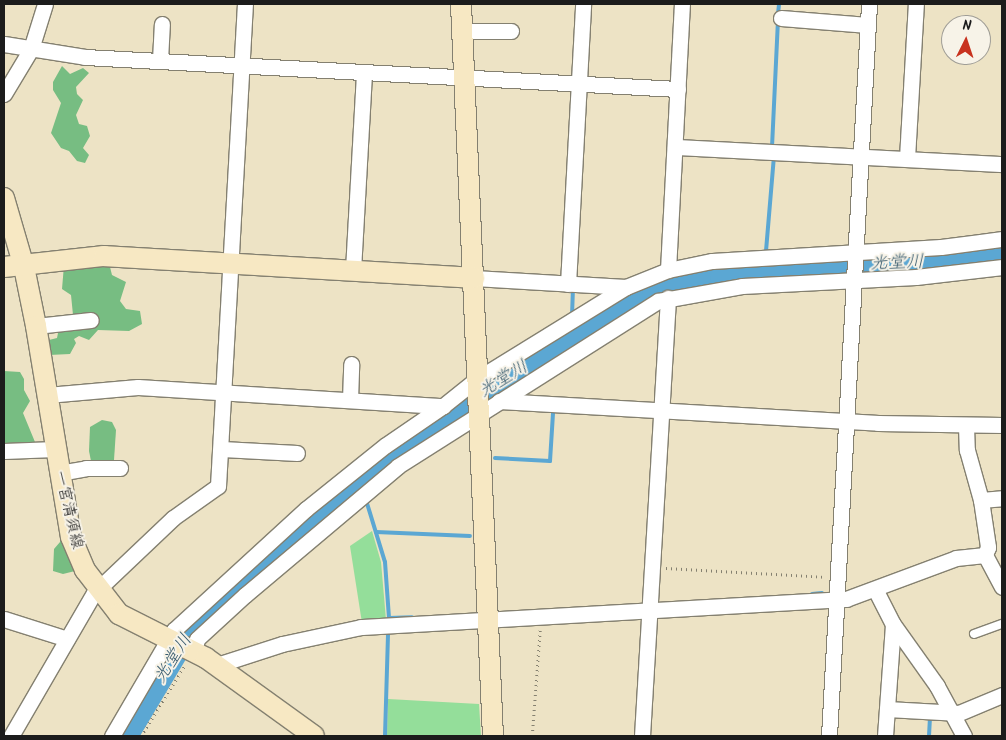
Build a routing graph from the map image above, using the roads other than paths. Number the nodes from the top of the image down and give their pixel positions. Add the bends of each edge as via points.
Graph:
1 (45, 4) edge
2 (245, 4) edge
3 (461, 4) edge
4 (583, 4) edge
5 (682, 4) edge
6 (869, 4) edge
7 (916, 4) edge
8 (781, 18) dead end
9 (162, 24) dead end
10 (868, 24) junction
11 (462, 31) junction
12 (512, 31) dead end
13 (4, 44) edge
14 (31, 49) junction
15 (160, 60) junction
16 (242, 65) junction
17 (364, 72) junction
18 (466, 77) junction
19 (580, 84) junction
20 (678, 89) junction
21 (4, 94) edge
22 (675, 147) junction
23 (861, 157) junction
24 (907, 158) junction
25 (1002, 164) edge
26 (4, 198) edge
27 (1002, 239) edge
28 (856, 254) junction
29 (232, 264) junction
30 (14, 267) edge
31 (1002, 267) edge
32 (353, 270) junction
33 (668, 270) junction
34 (474, 278) junction
35 (854, 279) junction
36 (568, 284) junction
37 (626, 287) junction
38 (668, 298) junction
39 (91, 320) dead end
40 (36, 326) junction
41 (351, 364) dead end
42 (477, 381) junction
43 (224, 393) junction
44 (47, 395) junction
45 (350, 400) junction
46 (499, 401) junction
47 (443, 406) junction
48 (479, 411) junction
49 (661, 411) junction
50 (845, 422) junction
51 (1002, 425) edge
52 (966, 426) junction
53 (55, 449) junction
54 (222, 449) junction
55 (4, 451) edge
56 (297, 453) dead end
57 (120, 468) dead end
58 (59, 473) junction
59 (1002, 498) edge
60 (981, 500) junction
61 (985, 555) junction
62 (1002, 585) edge
63 (875, 589) junction
64 (98, 591) junction
65 (837, 600) junction
66 (649, 611) junction
67 (4, 619) edge
68 (489, 620) junction
69 (893, 624) junction
70 (1002, 624) edge
71 (974, 634) dead end
72 (67, 639) junction
73 (168, 639) junction
74 (192, 651) junction
75 (217, 665) junction
76 (1002, 695) edge
77 (886, 709) junction
78 (952, 713) junction
79 (11, 736) edge
80 (112, 736) edge
81 (314, 736) edge
82 (493, 736) edge
83 (642, 736) edge
84 (829, 736) edge
85 (885, 736) edge
86 (964, 736) edge

1 - 14 street
2 - 16 street
3 - 11 street
4 - 19 street
5 - 20 street
6 - 10 street
7 - 24 street
8 - 10 street
9 - 15 street
10 - 23 street
11 - 12 street
11 - 18 street
13 - 14 street
14 - 15 street via 85,57
14 - 21 street
15 - 16 street
16 - 17 street
16 - 29 street
17 - 18 street
17 - 32 street
18 - 19 street
18 - 34 street
19 - 20 street
19 - 36 street
20 - 22 street
22 - 23 street
22 - 33 street
23 - 24 street
23 - 28 street
24 - 25 street
26 - 30 street, 一宮清須線
27 - 28 street
28 - 33 street via 750,257
28 - 35 street
29 - 30 street via 104,256
29 - 32 street
29 - 43 street
30 - 40 street, 一宮清須線
31 - 35 street via 916,277
32 - 34 street
33 - 37 street
34 - 36 street
34 - 42 street
35 - 38 street via 742,286
35 - 50 street
36 - 37 street
37 - 42 street
38 - 46 street via 635,312
38 - 49 street
39 - 40 street
40 - 44 street, 一宮清須線
41 - 45 street
42 - 47 street
42 - 48 street
43 - 44 street via 127,387
43 - 45 street
43 - 54 street
44 - 53 street, 一宮清須線
45 - 47 street
46 - 48 street
46 - 49 street
47 - 73 street via 386,445 306,509
48 - 68 street
48 - 74 street via 357,498 198,639
49 - 50 street
49 - 66 street
50 - 52 street
50 - 65 street
51 - 52 street
52 - 60 street via 973,480
53 - 55 street
53 - 58 street, 一宮清須線
54 - 56 street
54 - 64 street via 218,486 172,518
57 - 58 street via 86,468
58 - 64 street, 一宮清須線 via 71,537
59 - 60 street
60 - 61 street via 988,547
61 - 62 street
61 - 63 street via 956,558
63 - 65 street
63 - 69 street
64 - 72 street
64 - 73 street, 一宮清須線 via 119,614
65 - 66 street
65 - 84 street
66 - 68 street
66 - 83 street
67 - 72 street
68 - 75 street via 361,627 282,644 230,658
68 - 82 street
69 - 77 street
69 - 78 street
70 - 71 lane
72 - 79 street
73 - 74 street, 一宮清須線
73 - 80 street
74 - 75 street, 一宮清須線
75 - 81 street, 一宮清須線
76 - 78 street
77 - 78 street
77 - 85 street
78 - 86 street

